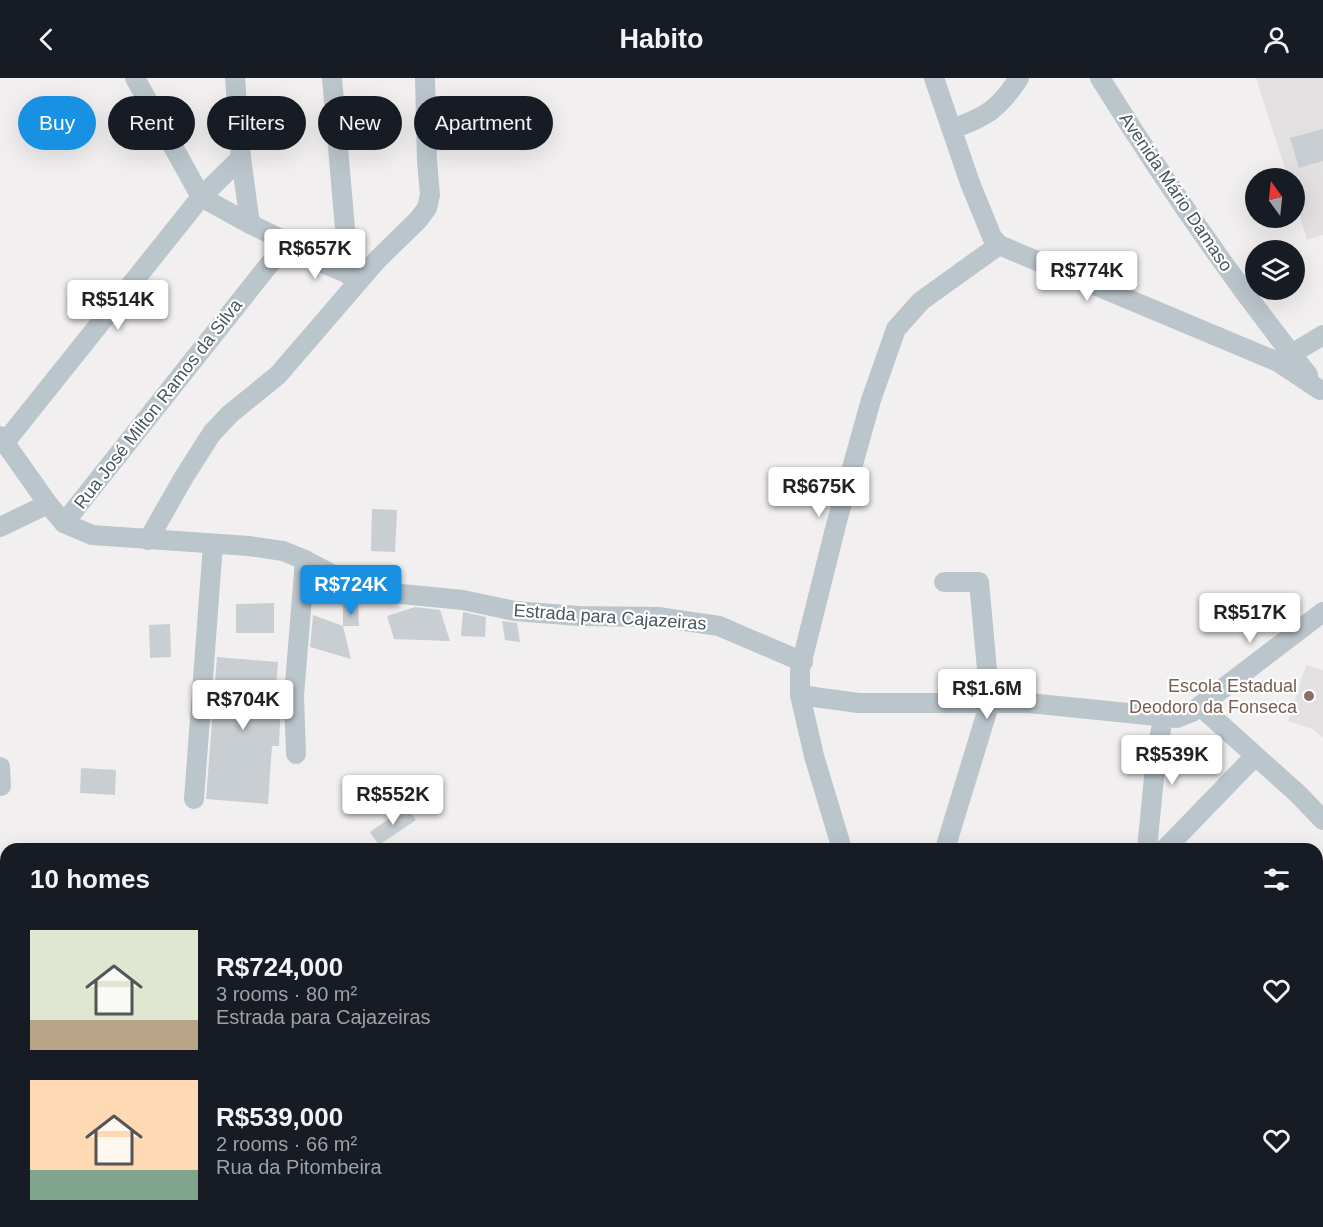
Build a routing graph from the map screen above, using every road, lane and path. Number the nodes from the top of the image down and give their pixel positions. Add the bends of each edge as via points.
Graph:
1 (135, 78) edge
2 (235, 78) edge
3 (332, 78) edge
4 (425, 78) edge
5 (934, 78) edge
6 (1019, 78) edge
7 (1100, 78) edge
8 (952, 129) junction
9 (241, 159) junction
10 (201, 197) junction
11 (250, 224) junction
12 (287, 242) junction
13 (999, 245) junction
14 (355, 277) junction
15 (1323, 335) edge
16 (1284, 358) junction
17 (1321, 392) edge
18 (3, 438) edge
19 (48, 504) junction
20 (64, 523) junction
21 (0, 527) edge
22 (148, 540) junction
23 (213, 544) junction
24 (305, 560) junction
25 (944, 582) dead end
26 (1323, 612) edge
27 (803, 662) junction
28 (800, 695) junction
29 (990, 702) junction
30 (1200, 706) junction
31 (1170, 718) junction
32 (296, 754) dead end
33 (1255, 756) junction
34 (195, 799) dead end
35 (1323, 820) edge
36 (840, 843) edge
37 (947, 843) edge
38 (1148, 843) edge
39 (1171, 843) edge

1 - 10 street
2 - 9 street
3 - 14 street
4 - 14 street via 429,203 418,220
5 - 8 street
6 - 8 street via 997,106 979,119
7 - 16 street, Avenida Mário Damaso via 1146,152 1264,321
8 - 13 street via 979,205
9 - 10 street
9 - 11 street
10 - 11 street
10 - 18 street
11 - 12 street
12 - 14 street
12 - 20 street, Rua José Milton Ramos da Silva
13 - 16 street
13 - 27 street via 921,301 896,329 861,434
14 - 22 street via 279,375 212,433
15 - 16 street
16 - 17 street, Avenida Mário Damaso
18 - 19 street, Estrada para Cajazeiras
19 - 20 street, Estrada para Cajazeiras
19 - 21 street
20 - 22 street, Estrada para Cajazeiras via 92,535
22 - 23 street, Estrada para Cajazeiras
23 - 24 street, Estrada para Cajazeiras via 272,549
23 - 34 street
24 - 27 street, Estrada para Cajazeiras via 355,586 391,593 463,600 546,615 658,617 719,626
24 - 32 street via 295,686
25 - 29 street via 979,582
26 - 30 street
27 - 28 street
28 - 29 street via 858,703
28 - 36 street
29 - 31 street
29 - 37 street
30 - 31 street
30 - 33 street
31 - 38 street via 1156,757
33 - 35 street
33 - 39 street

